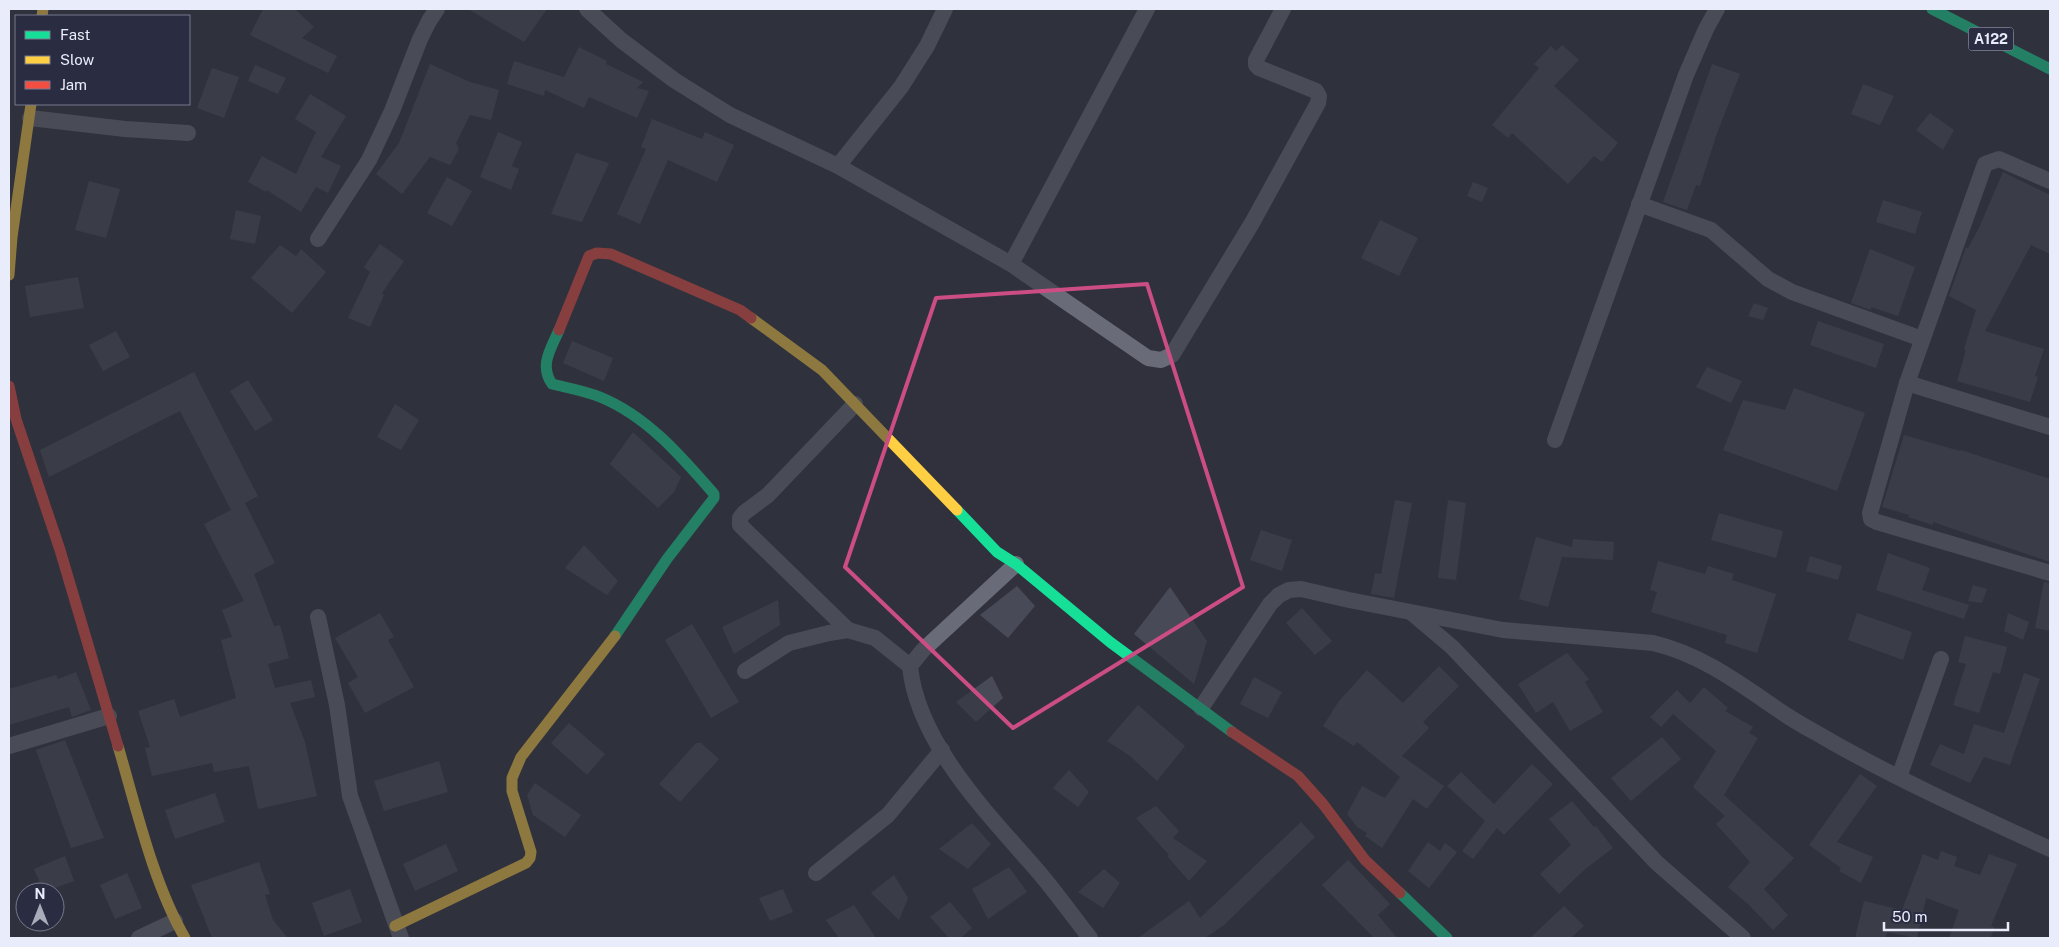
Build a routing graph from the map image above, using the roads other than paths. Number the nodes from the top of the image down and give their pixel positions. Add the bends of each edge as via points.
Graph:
1 (437, 9) edge
2 (587, 9) edge
3 (945, 9) edge
4 (1147, 9) edge
5 (1283, 9) edge
6 (1717, 9) edge
7 (1932, 9) edge
8 (2050, 69) edge
9 (30, 111) edge
10 (188, 133) dead end
11 (838, 166) junction
12 (2050, 181) edge
13 (1639, 204) junction
14 (10, 237) edge
15 (318, 238) dead end
16 (1011, 264) junction
17 (9, 275) edge
18 (1922, 339) junction
19 (1907, 384) junction
20 (9, 386) edge
21 (855, 404) junction
22 (2050, 427) edge
23 (1554, 440) dead end
24 (1016, 564) junction
25 (2050, 573) edge
26 (1411, 612) junction
27 (318, 617) dead end
28 (848, 630) junction
29 (1941, 659) dead end
30 (910, 666) junction
31 (745, 671) dead end
32 (1200, 708) junction
33 (109, 716) junction
34 (9, 746) edge
35 (942, 750) junction
36 (1899, 777) junction
37 (2050, 849) edge
38 (816, 873) dead end
39 (175, 921) junction
40 (398, 932) edge
41 (139, 938) edge
42 (185, 938) edge
43 (1090, 938) edge
44 (1447, 938) edge
45 (1743, 938) edge

1 - 15 street via 420,39 369,160
2 - 11 street via 666,74 722,110
3 - 11 street via 927,46 901,87
4 - 16 street
5 - 16 street via 1256,65 1316,90 1318,104 1252,223 1172,355 1161,360 1148,358
6 - 13 street via 1686,75
7 - 8 main road, A122
9 - 10 street via 125,129
9 - 14 main road
11 - 16 street
12 - 18 street via 1999,159 1985,164
13 - 18 street via 1711,230 1768,279 1792,292
13 - 23 street
14 - 17 main road
18 - 19 street
19 - 22 street
19 - 25 street via 1870,513 1871,519
20 - 33 main road via 16,419 60,550
21 - 24 main road via 997,552
21 - 28 street via 768,495 740,518 742,529
21 - 40 main road via 822,370 740,310 611,254 589,256 546,362 546,375 552,384 614,404 644,424 685,460 714,498 602,654 521,757 512,778 512,791 531,852 530,858
24 - 30 street via 923,650
24 - 32 main road via 1110,642
26 - 32 street via 1301,589 1289,590 1270,604
26 - 36 street via 1503,630 1653,643 1674,648 1697,658 1788,716
26 - 45 street via 1458,655 1657,863
27 - 40 street via 337,705 350,796
28 - 30 street via 874,638
28 - 31 street via 789,643
29 - 36 street
30 - 35 street via 916,701
32 - 44 main road via 1298,776 1365,860
33 - 34 street
33 - 39 main road via 148,849
35 - 38 street via 888,815
35 - 43 street via 974,798 1058,895
36 - 37 street
39 - 41 street
39 - 42 main road

